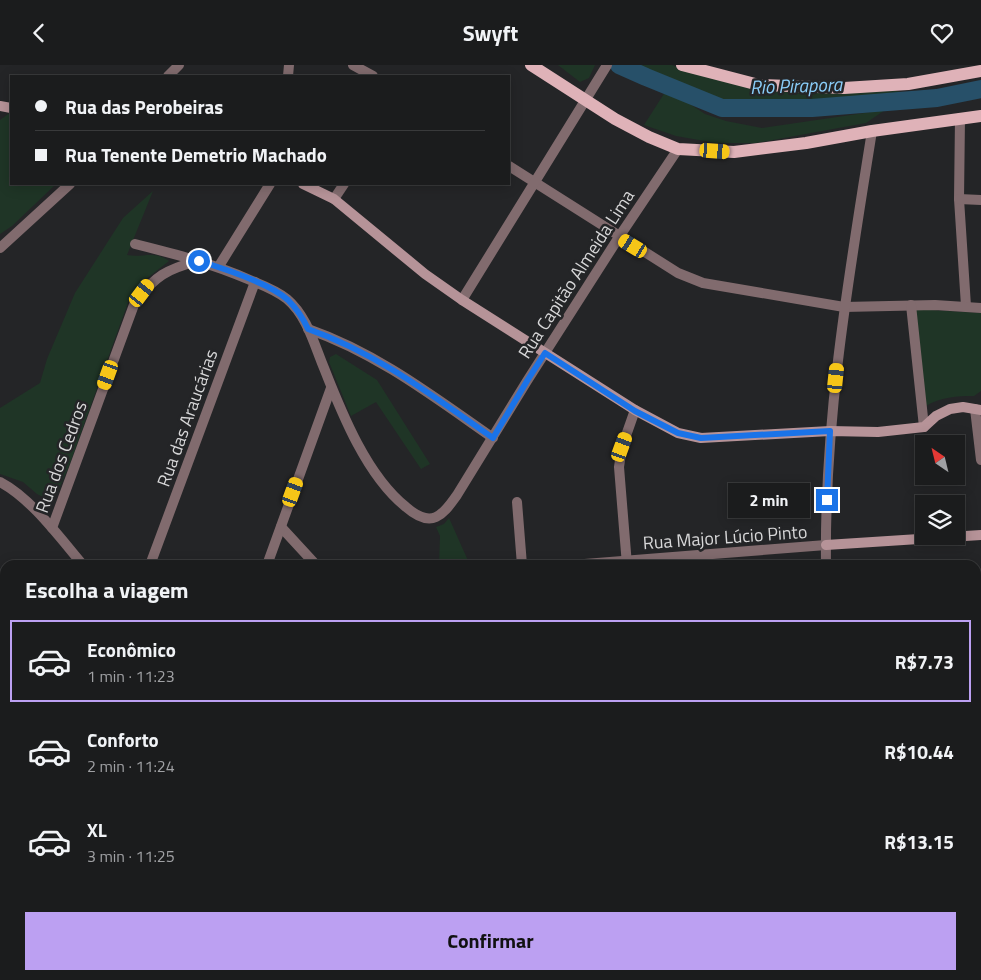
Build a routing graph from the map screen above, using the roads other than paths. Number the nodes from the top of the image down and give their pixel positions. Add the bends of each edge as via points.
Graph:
1 (179, 65) edge
2 (353, 65) edge
3 (531, 65) edge
4 (682, 65) edge
5 (605, 69) edge
6 (981, 71) edge
7 (169, 75) edge
8 (371, 75) edge
9 (585, 100) junction
10 (981, 116) edge
11 (960, 117) junction
12 (872, 131) junction
13 (678, 149) junction
14 (510, 167) edge
15 (534, 183) junction
16 (69, 185) edge
17 (269, 185) edge
18 (305, 185) edge
19 (343, 185) edge
20 (334, 199) junction
21 (959, 199) junction
22 (981, 200) edge
23 (30, 221) junction
24 (618, 237) junction
25 (0, 242) edge
26 (135, 244) dead end
27 (0, 249) edge
28 (199, 261) junction
29 (219, 267) junction
30 (255, 282) junction
31 (462, 300) junction
32 (911, 305) junction
33 (966, 306) junction
34 (844, 307) junction
35 (981, 308) edge
36 (308, 329) junction
37 (545, 353) junction
38 (331, 388) junction
39 (978, 409) edge
40 (635, 411) junction
41 (924, 427) junction
42 (830, 431) junction
43 (493, 438) junction
44 (981, 460) edge
45 (0, 483) edge
46 (517, 502) dead end
47 (281, 527) junction
48 (52, 528) junction
49 (981, 535) edge
50 (826, 545) junction
51 (78, 560) edge
52 (152, 560) edge
53 (269, 560) edge
54 (311, 560) edge
55 (522, 560) edge
56 (627, 560) edge
57 (660, 560) edge
58 (826, 560) edge

1 - 7 street
2 - 8 street
3 - 9 main road
4 - 6 main road via 759,85 844,88 908,84
5 - 9 street
9 - 13 main road via 649,137
9 - 15 street
10 - 11 main road
11 - 12 main road
11 - 21 street
12 - 13 main road via 734,152
12 - 34 street
13 - 24 street, Rua Capitão Almeida Lima
14 - 15 street
15 - 24 street
15 - 31 street
16 - 23 street
17 - 29 street
18 - 20 street
19 - 20 street
20 - 31 street
21 - 22 street
21 - 33 street
23 - 25 street
23 - 27 street
24 - 34 street via 678,273 703,283
24 - 37 street, Rua Capitão Almeida Lima
26 - 28 street
28 - 29 street
28 - 48 street, Rua dos Cedros via 167,271 149,284 135,303
29 - 30 street
30 - 36 street via 287,299 300,313
30 - 52 street, Rua das Araucárias
31 - 37 street
32 - 33 street
32 - 34 street
32 - 41 street
33 - 35 street
34 - 42 street
36 - 38 street
36 - 43 street via 360,350
37 - 40 street
37 - 43 street, Rua Capitão Almeida Lima
38 - 43 street, Rua Capitão Almeida Lima via 372,470 396,499 415,515 426,519 436,517 447,508
38 - 47 street
39 - 41 street via 950,409
39 - 44 street
40 - 42 street via 678,433 701,438
40 - 56 street via 622,447 619,467
41 - 42 street via 878,432
42 - 50 street
45 - 48 street via 13,489
46 - 55 street
47 - 53 street
47 - 54 street
48 - 51 street
49 - 50 street
50 - 57 street, Rua Major Lúcio Pinto
50 - 58 street

